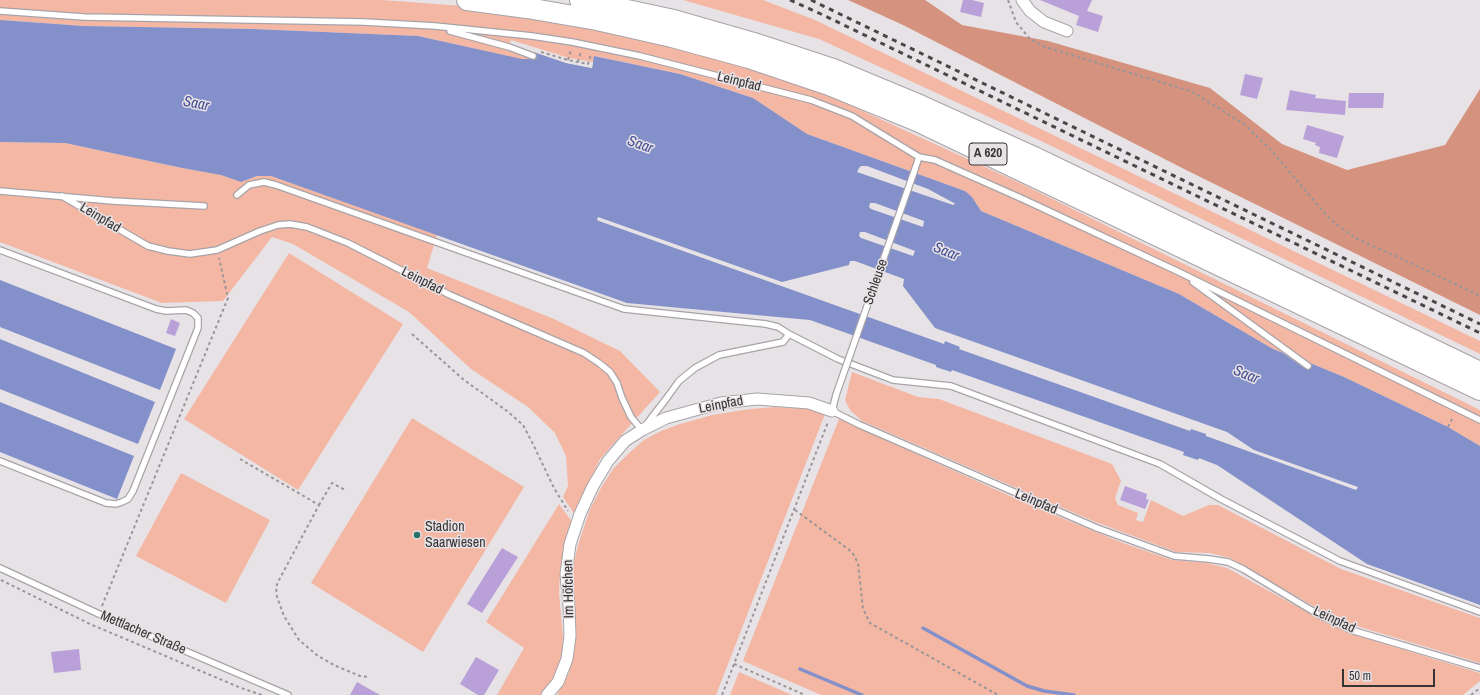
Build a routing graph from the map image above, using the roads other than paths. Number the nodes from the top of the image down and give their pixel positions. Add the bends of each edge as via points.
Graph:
1 (467, 0) edge
2 (580, 0) edge
3 (1022, 0) edge
4 (0, 11) edge
5 (434, 26) junction
6 (1067, 31) dead end
7 (534, 53) road end
8 (919, 157) junction
9 (0, 191) edge
10 (237, 195) dead end
11 (62, 196) junction
12 (204, 206) dead end
13 (0, 250) edge
14 (1181, 273) junction
15 (789, 334) junction
16 (1308, 366) dead end
17 (1480, 372) edge
18 (1480, 390) edge
19 (832, 410) junction
20 (1480, 420) edge
21 (642, 430) junction
22 (0, 461) edge
23 (0, 568) edge
24 (1480, 612) edge
25 (1480, 668) edge
26 (288, 695) edge
27 (547, 695) edge

1 - 18 highway, A 620 via 597,20 672,37 749,58 829,85 917,121
2 - 17 highway, A 620 via 681,22 826,66 1032,156
3 - 6 street via 1030,11 1044,22
4 - 5 lane, Leinpfad via 84,17 364,22
5 - 7 lane
5 - 8 lane, Leinpfad via 572,42 640,56 811,100 852,116
8 - 14 lane, Leinpfad via 936,160
8 - 19 lane, Schleuse, bridge
9 - 11 lane, Leinpfad
10 - 15 lane via 249,185 264,182 276,184 624,309 766,324 778,327
11 - 12 lane
11 - 21 lane, Leinpfad via 148,246 168,251 190,254 217,250 260,231 290,224 307,227 348,243 450,295 584,353 610,372 632,417
13 - 22 lane via 156,309 186,310 198,318 198,328 128,499 116,504 106,503
14 - 16 lane
14 - 20 lane, Leinpfad
15 - 21 lane via 783,342 719,356 695,368 679,381
15 - 24 lane via 838,359 893,380 951,386 1160,464 1340,561
19 - 21 street, Leinpfad via 809,404 757,399 721,403 686,412 666,418
19 - 25 lane, Leinpfad via 860,425 1097,528 1174,556 1228,562 1321,616 1351,630
21 - 27 street, Im Höfchen via 625,441 608,461 593,486 577,523 570,544 566,574 570,636 567,660 558,682
23 - 26 lane, Mettlacher Straße via 99,614

